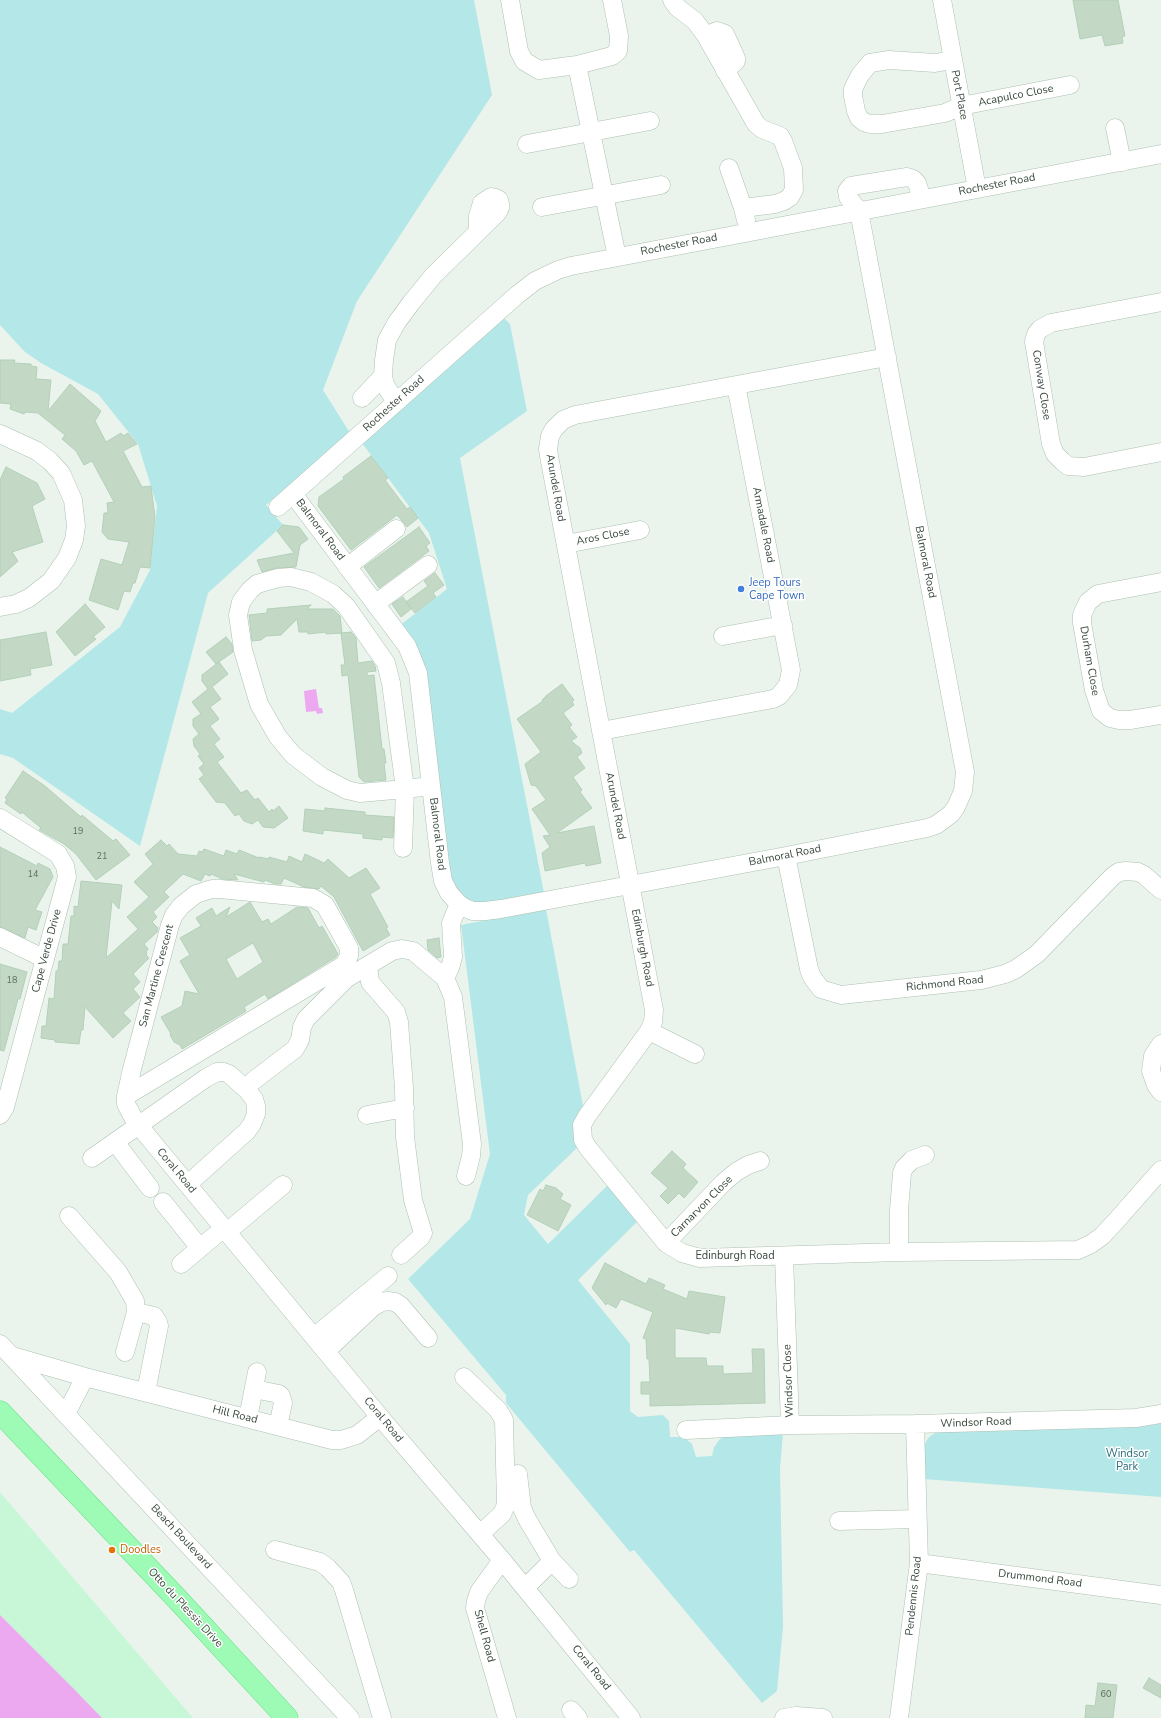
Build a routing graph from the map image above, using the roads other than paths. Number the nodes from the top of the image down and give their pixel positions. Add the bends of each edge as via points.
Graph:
1 (510, 0) edge
2 (612, 0) edge
3 (672, 0) edge
4 (942, 0) edge
5 (952, 60) junction
6 (577, 65) junction
7 (1070, 85) dead end
8 (961, 106) junction
9 (650, 121) dead end
10 (1115, 128) dead end
11 (590, 132) junction
12 (527, 144) dead end
13 (1161, 154) edge
14 (1122, 162) junction
15 (729, 168) dead end
16 (661, 185) dead end
17 (977, 189) junction
18 (604, 196) junction
19 (922, 199) junction
20 (542, 207) dead end
21 (743, 208) junction
22 (859, 211) junction
23 (478, 231) dead end
24 (748, 232) junction
25 (617, 257) junction
26 (1161, 302) edge
27 (887, 357) junction
28 (383, 376) junction
29 (736, 385) junction
30 (362, 398) dead end
31 (396, 402) junction
32 (0, 434) edge
33 (1161, 452) edge
34 (293, 494) junction
35 (278, 507) dead end
36 (396, 529) dead end
37 (640, 530) dead end
38 (566, 544) junction
39 (428, 564) dead end
40 (347, 567) junction
41 (1161, 582) edge
42 (375, 604) junction
43 (0, 607) edge
44 (783, 625) junction
45 (723, 636) dead end
46 (1161, 715) edge
47 (601, 731) junction
48 (431, 786) junction
49 (405, 789) junction
50 (0, 818) edge
51 (403, 848) dead end
52 (786, 856) junction
53 (630, 884) junction
54 (1161, 890) edge
55 (459, 904) junction
56 (0, 938) edge
57 (45, 958) junction
58 (368, 966) junction
59 (445, 978) junction
60 (649, 1031) junction
61 (1161, 1044) edge
62 (695, 1054) dead end
63 (253, 1081) dead end
64 (5, 1088) edge
65 (1161, 1092) edge
66 (126, 1096) junction
67 (404, 1108) junction
68 (0, 1115) edge
69 (367, 1115) dead end
70 (137, 1124) junction
71 (116, 1142) junction
72 (925, 1155) dead end
73 (92, 1158) dead end
74 (760, 1162) dead end
75 (1161, 1170) edge
76 (466, 1176) dead end
77 (188, 1184) junction
78 (283, 1185) dead end
79 (150, 1188) dead end
80 (163, 1202) dead end
81 (69, 1216) dead end
82 (225, 1230) junction
83 (666, 1243) junction
84 (200, 1248) junction
85 (900, 1252) junction
86 (401, 1255) dead end
87 (784, 1256) junction
88 (181, 1264) dead end
89 (388, 1276) dead end
90 (136, 1312) junction
91 (314, 1337) junction
92 (428, 1338) dead end
93 (6, 1350) edge
94 (326, 1351) junction
95 (125, 1352) dead end
96 (85, 1377) junction
97 (464, 1377) dead end
98 (146, 1392) junction
99 (0, 1412) edge
100 (66, 1414) junction
101 (1161, 1414) edge
102 (380, 1417) junction
103 (248, 1418) junction
104 (915, 1424) junction
105 (790, 1425) junction
106 (278, 1426) junction
107 (686, 1430) dead end
108 (518, 1474) dead end
109 (917, 1519) junction
110 (839, 1521) dead end
111 (480, 1534) junction
112 (275, 1550) dead end
113 (502, 1560) junction
114 (552, 1561) junction
115 (919, 1563) junction
116 (569, 1579) dead end
117 (525, 1588) junction
118 (1161, 1595) edge
119 (286, 1718) edge
120 (350, 1718) edge
121 (382, 1718) edge
122 (507, 1718) edge
123 (631, 1718) edge
124 (784, 1718) edge
125 (823, 1718) edge
126 (899, 1718) edge

1 - 6 street via 519,51 524,61 539,70
2 - 6 street via 619,36 618,51 612,56
3 - 21 street via 695,21 706,36 718,31 725,34 736,58 736,61 725,70 756,124 783,140 793,168 794,190 790,197 775,204
4 - 5 street, Port Place
5 - 8 street, Port Place
5 - 8 street, Acapulco Close via 935,63 889,60 870,63 860,75 853,89 853,96 859,118 870,124 945,113
6 - 11 street
7 - 8 street, Acapulco Close
8 - 17 street, Port Place
9 - 11 street
10 - 14 street
11 - 12 street
11 - 18 street
13 - 14 street, Rochester Road
14 - 17 street, Rochester Road
15 - 21 street
16 - 18 street
17 - 19 street, Rochester Road
18 - 20 street
18 - 25 street
19 - 22 street, Rochester Road
19 - 22 street via 917,183 909,177 851,186 848,197
21 - 24 street
22 - 24 street, Rochester Road
22 - 27 street, Balmoral Road
23 - 28 street via 434,276 396,322 387,340
24 - 25 street, Rochester Road
25 - 31 street, Rochester Road via 571,266 535,281
26 - 33 street, Conway Close via 1052,323 1040,329 1034,342 1051,444 1055,454 1062,461 1068,466 1084,467
27 - 29 street, Arundel Road
27 - 52 street, Balmoral Road via 965,772 963,790 950,814 940,823 927,828
28 - 30 street
28 - 31 street
29 - 38 street, Arundel Road via 575,415 558,424 550,436 548,449
29 - 44 street, Armadale Road
31 - 34 street, Rochester Road
32 - 43 street via 37,451 60,473 73,500 76,526 67,558 51,581 29,598
34 - 35 street, Rochester Road
34 - 40 street, Balmoral Road
36 - 40 street
37 - 38 street, Aros Close
38 - 47 street, Arundel Road
39 - 42 street
40 - 42 street, Balmoral Road
41 - 46 street, Durham Close via 1098,594 1088,602 1082,615 1094,690 1101,711 1110,718 1119,720
42 - 48 street, Balmoral Road via 407,646 418,673
44 - 45 street
44 - 47 street, Armadale Road via 791,675 788,686 779,696
47 - 53 street, Arundel Road
48 - 49 street
48 - 55 street, Balmoral Road via 443,881
49 - 49 street via 360,793 347,790 306,766 278,737 259,704 240,633 238,615 242,602 257,584 291,577 311,582 333,594 346,606 386,663
49 - 51 street
50 - 57 street, Cape Verde Drive via 54,850 65,866 66,883
52 - 53 street, Balmoral Road
52 - 54 street, Richmond Road via 812,977 822,989 841,995 999,976 1016,969 1036,954 1119,872 1138,872
53 - 55 street, Balmoral Road via 485,912 473,911
53 - 60 street, Edinburgh Road via 654,1010
55 - 59 street via 451,923 453,957
56 - 57 street
57 - 64 street, Cape Verde Drive
58 - 59 street via 392,951 408,949 418,954
58 - 63 street via 347,978 325,999 306,1020 295,1049
58 - 67 street via 370,982 396,1012 398,1018
59 - 76 street via 453,997 471,1138 471,1156
60 - 62 street
60 - 83 street, Edinburgh Road via 586,1116 582,1133 588,1148
61 - 65 street via 1153,1056 1151,1071
64 - 68 street, Cape Verde Drive via 5,1107
66 - 66 street, San Martine Crescent via 170,925 174,915 189,899 204,891 220,889 313,898 324,905 348,943 349,956 341,968
66 - 70 street, San Martine Crescent via 126,1104
67 - 69 street
67 - 86 street via 413,1200 423,1232 421,1237
70 - 71 street
70 - 77 street, Coral Road
70 - 77 street via 218,1072 229,1074 247,1090 256,1106 252,1124
71 - 73 street
71 - 79 street
72 - 85 street via 912,1160 902,1173 898,1210
74 - 83 street, Carnarvon Close via 748,1165 723,1183
75 - 85 street, Edinburgh Road via 1102,1236 1078,1250
77 - 82 street, Coral Road
78 - 82 street
80 - 84 street
81 - 90 street via 118,1272 135,1301
82 - 84 street
82 - 91 street, Coral Road
83 - 87 street, Edinburgh Road via 682,1253 700,1258
84 - 88 street
85 - 87 street, Edinburgh Road
87 - 105 street, Windsor Close
89 - 91 street
90 - 95 street
90 - 98 street via 151,1315 159,1326
91 - 94 street, Coral Road
92 - 94 street via 401,1306 388,1301 373,1307
93 - 96 street, Hill Road
93 - 100 street, Beach Boulevard
94 - 102 street, Coral Road
96 - 98 street, Hill Road
96 - 100 street
97 - 111 street via 495,1407 504,1420 506,1505 502,1514
98 - 103 street, Hill Road
99 - 119 main road, Otto du Plessis Drive via 176,1597
100 - 120 street, Beach Boulevard
101 - 104 street, Windsor Road via 1136,1418
102 - 106 street, Hill Road via 357,1435 341,1440
102 - 111 street, Coral Road
103 - 106 street, Hill Road
103 - 106 street via 256,1380 281,1396 283,1403
104 - 105 street, Windsor Road
104 - 109 street, Pendennis Road
105 - 107 street, Windsor Close
108 - 114 street via 522,1508
109 - 110 street
109 - 115 street, Pendennis Road
111 - 113 street, Coral Road
112 - 121 street via 320,1562 332,1571 340,1582
113 - 117 street, Coral Road
113 - 122 street, Shell Road via 479,1592 475,1608
114 - 116 street
114 - 117 street
115 - 118 street, Drummond Road
115 - 126 street, Pendennis Road
117 - 123 street, Coral Road
124 - 125 street

